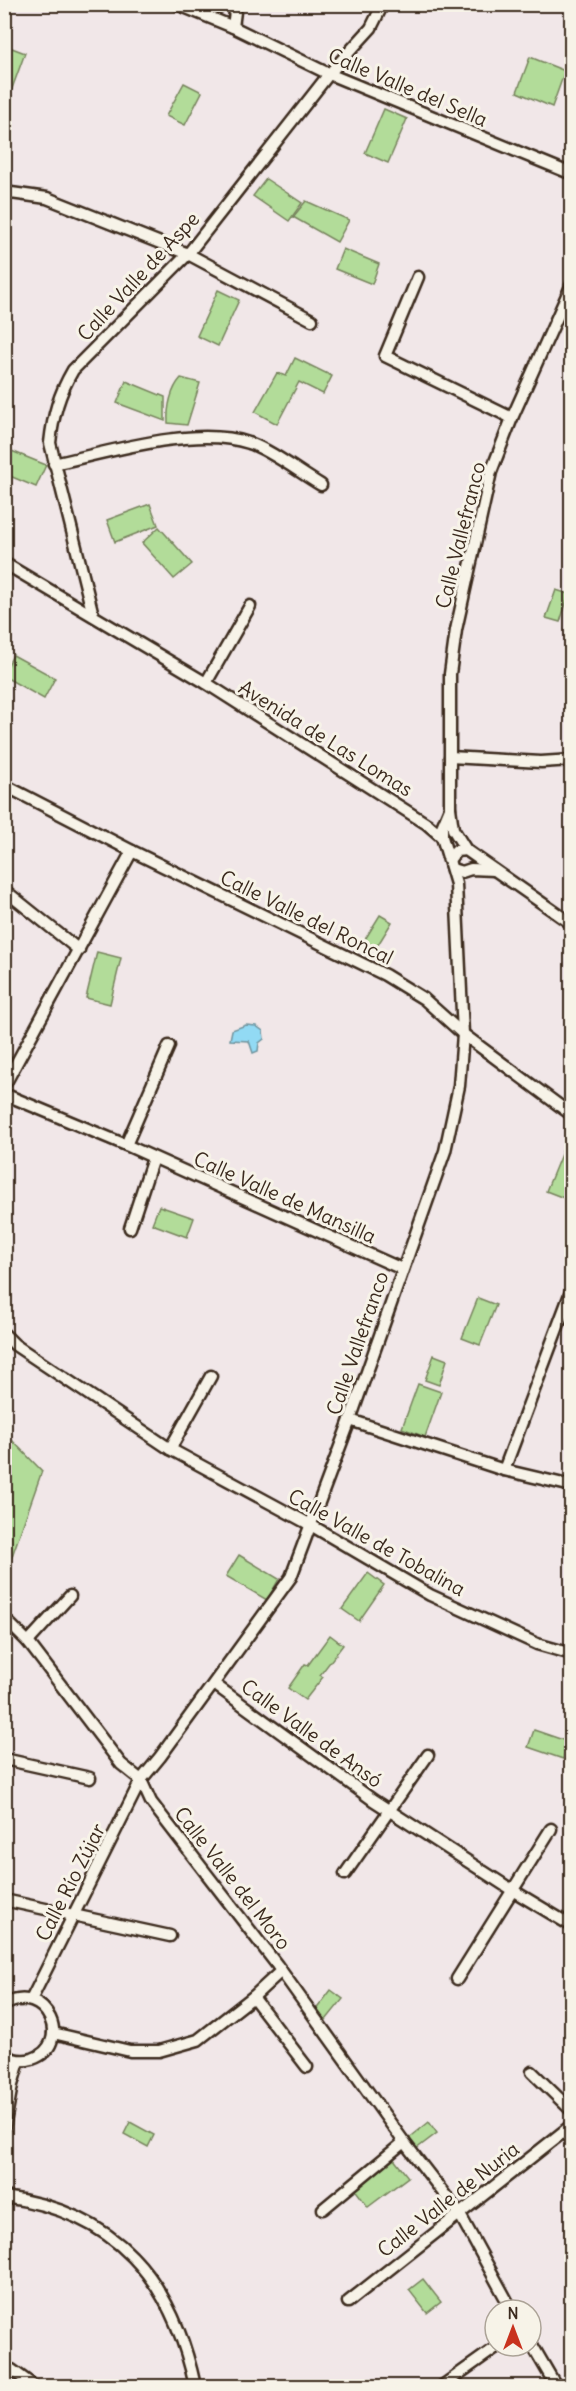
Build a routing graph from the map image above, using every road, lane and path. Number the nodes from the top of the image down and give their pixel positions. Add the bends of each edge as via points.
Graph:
1 (177, 4) edge
2 (236, 4) edge
3 (383, 4) edge
4 (233, 27) junction
5 (329, 74) junction
6 (572, 174) edge
7 (4, 192) edge
8 (188, 254) junction
9 (418, 277) dead end
10 (572, 284) edge
11 (312, 320) dead end
12 (512, 418) junction
13 (54, 464) junction
14 (321, 485) dead end
15 (4, 563) edge
16 (250, 606) dead end
17 (93, 615) junction
18 (206, 683) junction
19 (450, 757) junction
20 (572, 760) edge
21 (4, 785) edge
22 (446, 831) junction
23 (132, 851) junction
24 (467, 851) junction
25 (451, 864) junction
26 (471, 869) junction
27 (494, 870) junction
28 (8, 893) dead end
29 (572, 924) edge
30 (79, 950) junction
31 (463, 1034) junction
32 (168, 1046) dead end
33 (4, 1086) edge
34 (4, 1094) edge
35 (572, 1114) edge
36 (126, 1145) junction
37 (153, 1158) junction
38 (130, 1228) dead end
39 (402, 1269) junction
40 (572, 1288) edge
41 (4, 1334) edge
42 (211, 1376) dead end
43 (350, 1420) junction
44 (170, 1449) junction
45 (504, 1470) junction
46 (572, 1486) edge
47 (309, 1524) junction
48 (70, 1596) dead end
49 (4, 1618) edge
50 (28, 1642) junction
51 (572, 1654) edge
52 (214, 1684) junction
53 (428, 1755) dead end
54 (4, 1759) edge
55 (90, 1778) dead end
56 (141, 1780) junction
57 (390, 1811) junction
58 (551, 1829) dead end
59 (345, 1874) dead end
60 (512, 1890) junction
61 (4, 1900) edge
62 (74, 1915) junction
63 (572, 1926) edge
64 (170, 1936) dead end
65 (281, 1971) junction
66 (457, 1979) dead end
67 (253, 1997) junction
68 (31, 2000) junction
69 (4, 2005) edge
70 (53, 2033) junction
71 (5, 2059) edge
72 (19, 2061) junction
73 (307, 2067) dead end
74 (532, 2072) dead end
75 (572, 2111) edge
76 (572, 2125) edge
77 (4, 2128) edge
78 (404, 2142) junction
79 (4, 2197) edge
80 (323, 2209) dead end
81 (459, 2213) junction
82 (505, 2298) edge
83 (348, 2302) dead end
84 (483, 2357) edge
85 (540, 2358) edge
86 (4, 2369) edge
87 (34, 2386) edge
88 (195, 2386) edge
89 (442, 2386) edge
90 (556, 2386) edge

1 - 4 street, Calle Valle del Sella
2 - 4 street
3 - 5 street, Calle Valle de Aspe via 371,28
4 - 5 street, Calle Valle del Sella
5 - 6 street, Calle Valle del Sella
5 - 8 street, Calle Valle de Aspe
7 - 8 street via 47,198
8 - 11 street
8 - 13 street, Calle Valle de Aspe via 74,370 60,392 53,418 50,442
9 - 12 street via 385,357
10 - 12 street, Calle Vallefranco
12 - 19 street, Calle Vallefranco via 491,472 456,630 450,674
13 - 14 street via 174,440 224,438 250,443
13 - 17 street, Calle Valle de Aspe
15 - 17 street, Avenida de Las Lomas
16 - 18 street
17 - 18 street, Avenida de Las Lomas
18 - 22 street, Avenida de Las Lomas via 427,824
19 - 20 street
19 - 22 street, Calle Vallefranco
21 - 23 street, Calle Valle del Roncal
22 - 24 street, Calle Vallefranco
22 - 25 street, Calle Vallefranco
23 - 30 street
23 - 31 street, Calle Valle del Roncal via 385,975 424,999
24 - 25 street via 456,852
24 - 26 street via 473,860
24 - 27 street
25 - 26 street via 462,872
25 - 31 street, Calle Vallefranco via 456,884
26 - 27 street
27 - 29 street
28 - 30 street
30 - 33 street
31 - 35 street, Calle Valle del Roncal
31 - 39 street, Calle Vallefranco via 459,1086 445,1151
32 - 36 street
34 - 36 street, Calle Valle de Mansilla
36 - 37 street, Calle Valle de Mansilla
37 - 38 street
37 - 39 street, Calle Valle de Mansilla
39 - 43 street, Calle Vallefranco
40 - 45 street
41 - 44 street, Calle Valle de Tobalina
42 - 44 street
43 - 45 street
43 - 47 street, Calle Vallefranco
44 - 47 street, Calle Valle de Tobalina
45 - 46 street
47 - 51 street, Calle Valle de Tobalina via 430,1595 537,1644
47 - 52 street, Calle Vallefranco via 291,1577
48 - 50 street
49 - 50 street, Calle Valle del Moro
50 - 56 street, Calle Valle del Moro via 121,1764
52 - 56 street, Calle Vallefranco
52 - 57 street, Calle Valle de Ansó
53 - 57 street, Calle Valle de Ansó
54 - 55 street
56 - 62 street, Calle Río Zújar
56 - 65 street, Calle Valle del Moro via 151,1802
57 - 59 street, Calle Valle de Ansó
57 - 60 street, Calle Valle de Ansó
58 - 60 street
60 - 63 street, Calle Valle de Ansó
60 - 66 street
61 - 62 street
62 - 64 street
62 - 68 street, Calle Río Zújar
65 - 67 street
65 - 78 street, Calle Valle del Moro
67 - 70 street via 198,2040 159,2051 130,2051
67 - 73 street
68 - 69 street
68 - 70 street via 48,2013
70 - 72 street via 42,2054
71 - 72 street
72 - 77 street
74 - 75 street
76 - 81 street, Calle Valle de Nuria
78 - 80 street
78 - 81 street, Calle Valle del Moro
79 - 88 street via 69,2212 109,2235 138,2261 165,2299
81 - 82 street, Calle Valle del Moro
81 - 83 street, Calle Valle de Nuria
84 - 89 street
85 - 90 street
86 - 87 street via 12,2370

